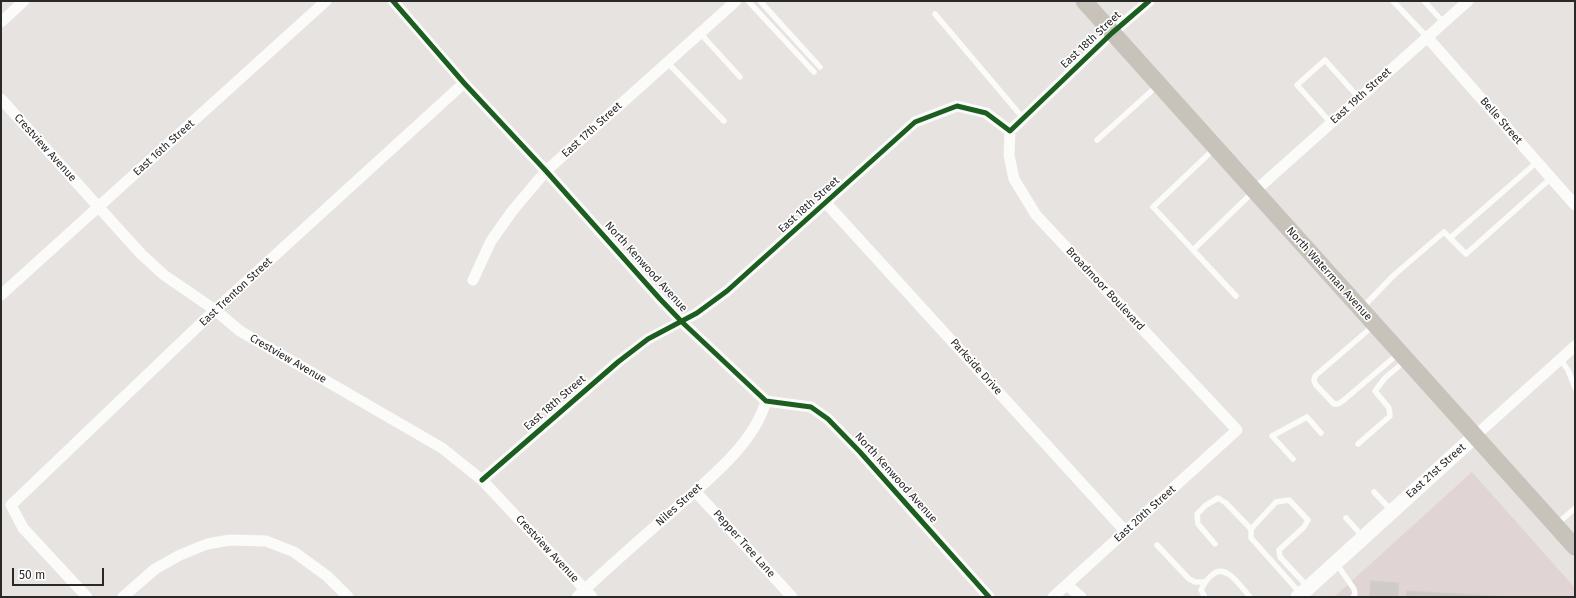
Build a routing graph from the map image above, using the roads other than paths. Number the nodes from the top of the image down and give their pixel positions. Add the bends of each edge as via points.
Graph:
1 (24, 1) edge
2 (326, 1) edge
3 (393, 1) edge
4 (736, 1) edge
5 (748, 1) edge
6 (760, 1) edge
7 (1084, 1) edge
8 (1149, 1) edge
9 (1393, 1) edge
10 (1424, 1) edge
11 (1468, 1) edge
12 (935, 14) dead end
13 (1, 22) edge
14 (1444, 23) junction
15 (700, 33) junction
16 (1112, 33) junction
17 (1427, 37) junction
18 (667, 62) junction
19 (820, 67) dead end
20 (814, 72) dead end
21 (740, 77) dead end
22 (464, 83) junction
23 (1159, 84) junction
24 (1359, 98) junction
25 (1, 99) edge
26 (1023, 118) junction
27 (724, 121) dead end
28 (1331, 123) junction
29 (1010, 130) junction
30 (1098, 140) dead end
31 (1216, 148) junction
32 (1537, 162) junction
33 (546, 171) junction
34 (1551, 178) junction
35 (1255, 191) junction
36 (826, 203) junction
37 (1575, 205) edge
38 (99, 207) junction
39 (1450, 238) junction
40 (1193, 250) junction
41 (473, 280) dead end
42 (1, 295) edge
43 (1236, 296) dead end
44 (1361, 309) junction
45 (215, 310) junction
46 (682, 322) junction
47 (1375, 325) junction
48 (1575, 346) edge
49 (1403, 356) junction
50 (1560, 359) junction
51 (1575, 388) edge
52 (766, 401) junction
53 (1237, 430) joint
54 (1321, 433) dead end
55 (1475, 436) junction
56 (1358, 444) dead end
57 (1293, 459) dead end
58 (482, 480) junction
59 (695, 491) junction
60 (1374, 492) dead end
61 (1575, 508) edge
62 (1392, 511) junction
63 (1346, 518) dead end
64 (1556, 525) junction
65 (1251, 529) junction
66 (1126, 531) junction
67 (1364, 537) junction
68 (1215, 544) dead end
69 (1157, 545) dead end
70 (1575, 547) edge
71 (1336, 563) junction
72 (1204, 582) junction
73 (1067, 585) junction
74 (588, 593) edge
75 (1303, 593) edge
76 (87, 597) edge
77 (123, 597) edge
78 (348, 597) edge
79 (577, 597) edge
80 (792, 597) edge
81 (989, 597) edge
82 (1053, 597) edge
83 (1081, 597) edge
84 (1206, 597) edge
85 (1250, 597) edge
86 (1353, 597) edge

1 - 13 street
2 - 38 street, East 16th Street
3 - 22 street, North Kenwood Avenue
4 - 15 street, East 17th Street
5 - 20 lane
6 - 19 lane
7 - 16 main road, North Waterman Avenue
8 - 16 street, East 18th Street
9 - 17 lane
10 - 14 lane
11 - 14 street, East 19th Street
12 - 26 lane
14 - 17 street, East 19th Street
15 - 18 street, East 17th Street
15 - 21 lane
16 - 23 main road, North Waterman Avenue
16 - 26 street, East 18th Street
17 - 24 street, East 19th Street
17 - 32 street, Belle Street
18 - 27 lane
18 - 33 street, East 17th Street
22 - 33 street, North Kenwood Avenue
22 - 45 street, East Trenton Street
23 - 30 lane
23 - 31 main road, North Waterman Avenue
24 - 28 street, East 19th Street
24 - 28 lane via 1325,60 1297,85
25 - 38 street, Crestview Avenue
26 - 29 street, East 18th Street
28 - 35 street, East 19th Street
29 - 36 street, East 18th Street via 986,113 957,106 915,122
29 - 53 street, Broadmoor Boulevard via 1009,155 1014,179 1036,215
31 - 35 main road, North Waterman Avenue
31 - 40 lane via 1153,207
32 - 34 street, Belle Street
32 - 39 lane
33 - 41 street, East 17th Street via 491,241
33 - 46 street, North Kenwood Avenue
34 - 37 street, Belle Street
34 - 39 lane via 1466,254
35 - 40 lane
35 - 44 main road, North Waterman Avenue
36 - 46 street, East 18th Street via 727,291
36 - 66 street, Parkside Drive
38 - 42 street, East 16th Street
38 - 45 street, Crestview Avenue via 141,254 164,275
39 - 44 lane via 1444,232 1394,275
40 - 43 lane
44 - 47 main road, North Waterman Avenue
45 - 58 street, Crestview Avenue via 240,331 442,448
45 - 76 street, East Trenton Street via 11,505 23,528
46 - 52 street, North Kenwood Avenue
46 - 58 street, East 18th Street via 648,338
47 - 49 main road, North Waterman Avenue
47 - 49 lane via 1315,376 1316,384 1334,404 1338,404
48 - 50 street, East 21st Street
49 - 55 main road, North Waterman Avenue
49 - 56 lane via 1375,391 1389,408 1390,416
50 - 51 lane via 1568,370
50 - 55 street, East 21st Street
52 - 59 street, Niles Street via 752,432
52 - 81 street, North Kenwood Avenue via 811,408 828,419
53 - 66 street, East 20th Street
54 - 57 lane via 1307,417 1272,436
55 - 62 street, East 21st Street
55 - 64 main road, North Waterman Avenue
58 - 74 street, Crestview Avenue
59 - 74 street, Niles Street
59 - 80 street, Pepper Tree Lane
60 - 62 lane
61 - 64 lane
62 - 67 street, East 21st Street
63 - 67 lane
64 - 70 main road, North Waterman Avenue
65 - 68 lane via 1218,498 1197,514 1198,524
65 - 75 lane via 1251,538
65 - 75 lane via 1276,502 1289,500 1308,520 1279,550 1280,557
66 - 73 street, East 20th Street
67 - 71 street, East 21st Street
69 - 72 lane via 1189,579
71 - 75 street, East 21st Street
71 - 86 lane via 1354,590
72 - 84 lane via 1201,590
72 - 85 lane via 1215,572 1223,571 1231,575
73 - 82 street, East 20th Street
73 - 83 street
74 - 79 street, Niles Street
77 - 78 street via 155,569 180,555 207,544 230,540 266,541 294,552 327,576

